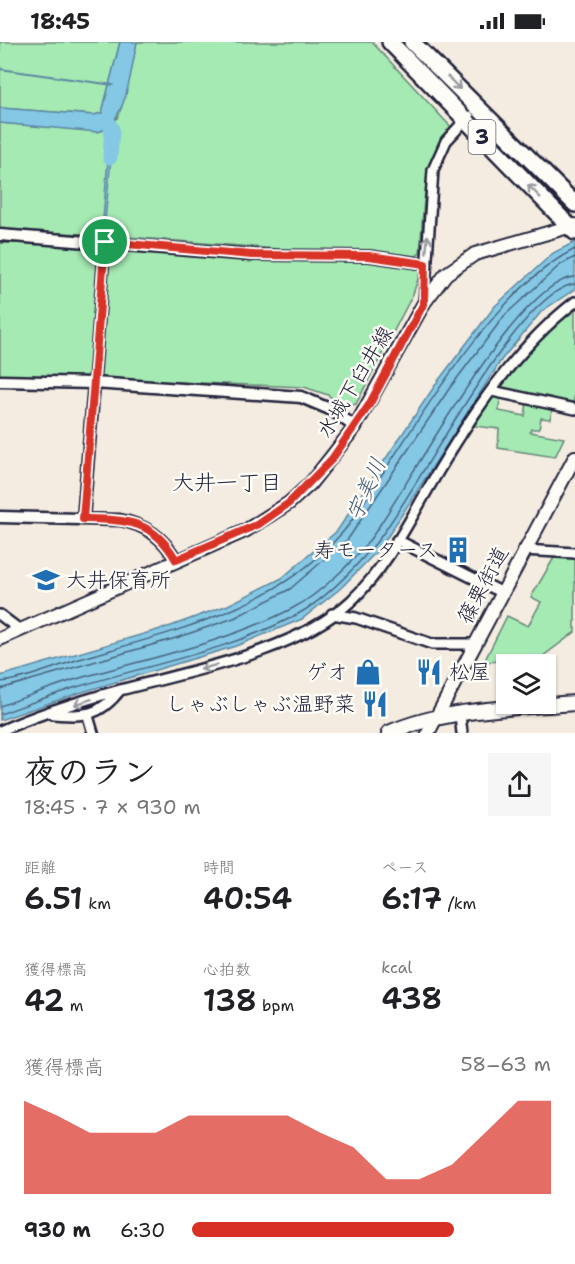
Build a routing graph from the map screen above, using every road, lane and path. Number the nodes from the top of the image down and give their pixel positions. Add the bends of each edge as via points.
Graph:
1 (390, 42) edge
2 (412, 42) edge
3 (477, 107) junction
4 (464, 120) junction
5 (575, 204) edge
6 (573, 228) edge
7 (0, 236) edge
8 (105, 242) junction
9 (252, 255) joint
10 (425, 264) junction
11 (575, 302) edge
12 (424, 303) junction
13 (0, 381) edge
14 (94, 383) junction
15 (492, 391) junction
16 (575, 409) edge
17 (355, 428) junction
18 (575, 457) edge
19 (0, 517) edge
20 (83, 519) junction
21 (397, 540) junction
22 (523, 550) junction
23 (575, 553) edge
24 (176, 560) junction
25 (501, 592) junction
26 (332, 614) junction
27 (0, 615) edge
28 (20, 630) junction
29 (0, 639) edge
30 (474, 644) junction
31 (120, 690) junction
32 (575, 703) edge
33 (45, 714) junction
34 (460, 715) junction
35 (88, 716) junction
36 (434, 720) junction
37 (0, 731) edge
38 (93, 733) edge
39 (389, 733) edge
40 (394, 733) edge
41 (428, 733) edge
42 (462, 733) edge

1 - 4 highway, 3
2 -> 3 highway, 3
3 - 4 street
3 - 5 highway, 3
6 -> 4 highway, 3
10 -> 4 street via 433,170 446,141
6 - 12 main road, 水城下臼井線 via 475,254 446,274
7 - 8 street
8 - 9 street
8 - 14 street
9 - 10 street via 369,256
10 - 12 street
11 - 15 street via 538,334
12 - 17 main road, 水城下臼井線
13 - 14 street
14 - 17 street via 301,397 332,410
14 - 20 street
15 - 16 street
15 - 21 street via 461,432
17 - 24 main road, 水城下臼井線 via 310,484 289,503 259,524
18 - 22 main road, 篠栗街道
19 - 20 street
20 - 24 street via 137,523 163,540
21 - 25 street
21 - 26 street via 376,574
22 - 23 street
22 - 25 main road, 篠栗街道
24 - 28 main road, 水城下臼井線
25 - 30 main road, 篠栗街道
26 - 30 street via 356,618 432,644
26 -> 31 street via 265,649
27 - 28 street
28 - 29 main road, 水城下臼井線
30 - 36 main road, 篠栗街道
31 -> 33 street
31 - 35 street
32 - 34 main road
33 - 35 street
33 - 37 street
34 - 36 main road
34 - 42 street
35 - 38 street
36 - 39 main road
36 - 41 main road, 篠栗街道
39 - 40 main road

